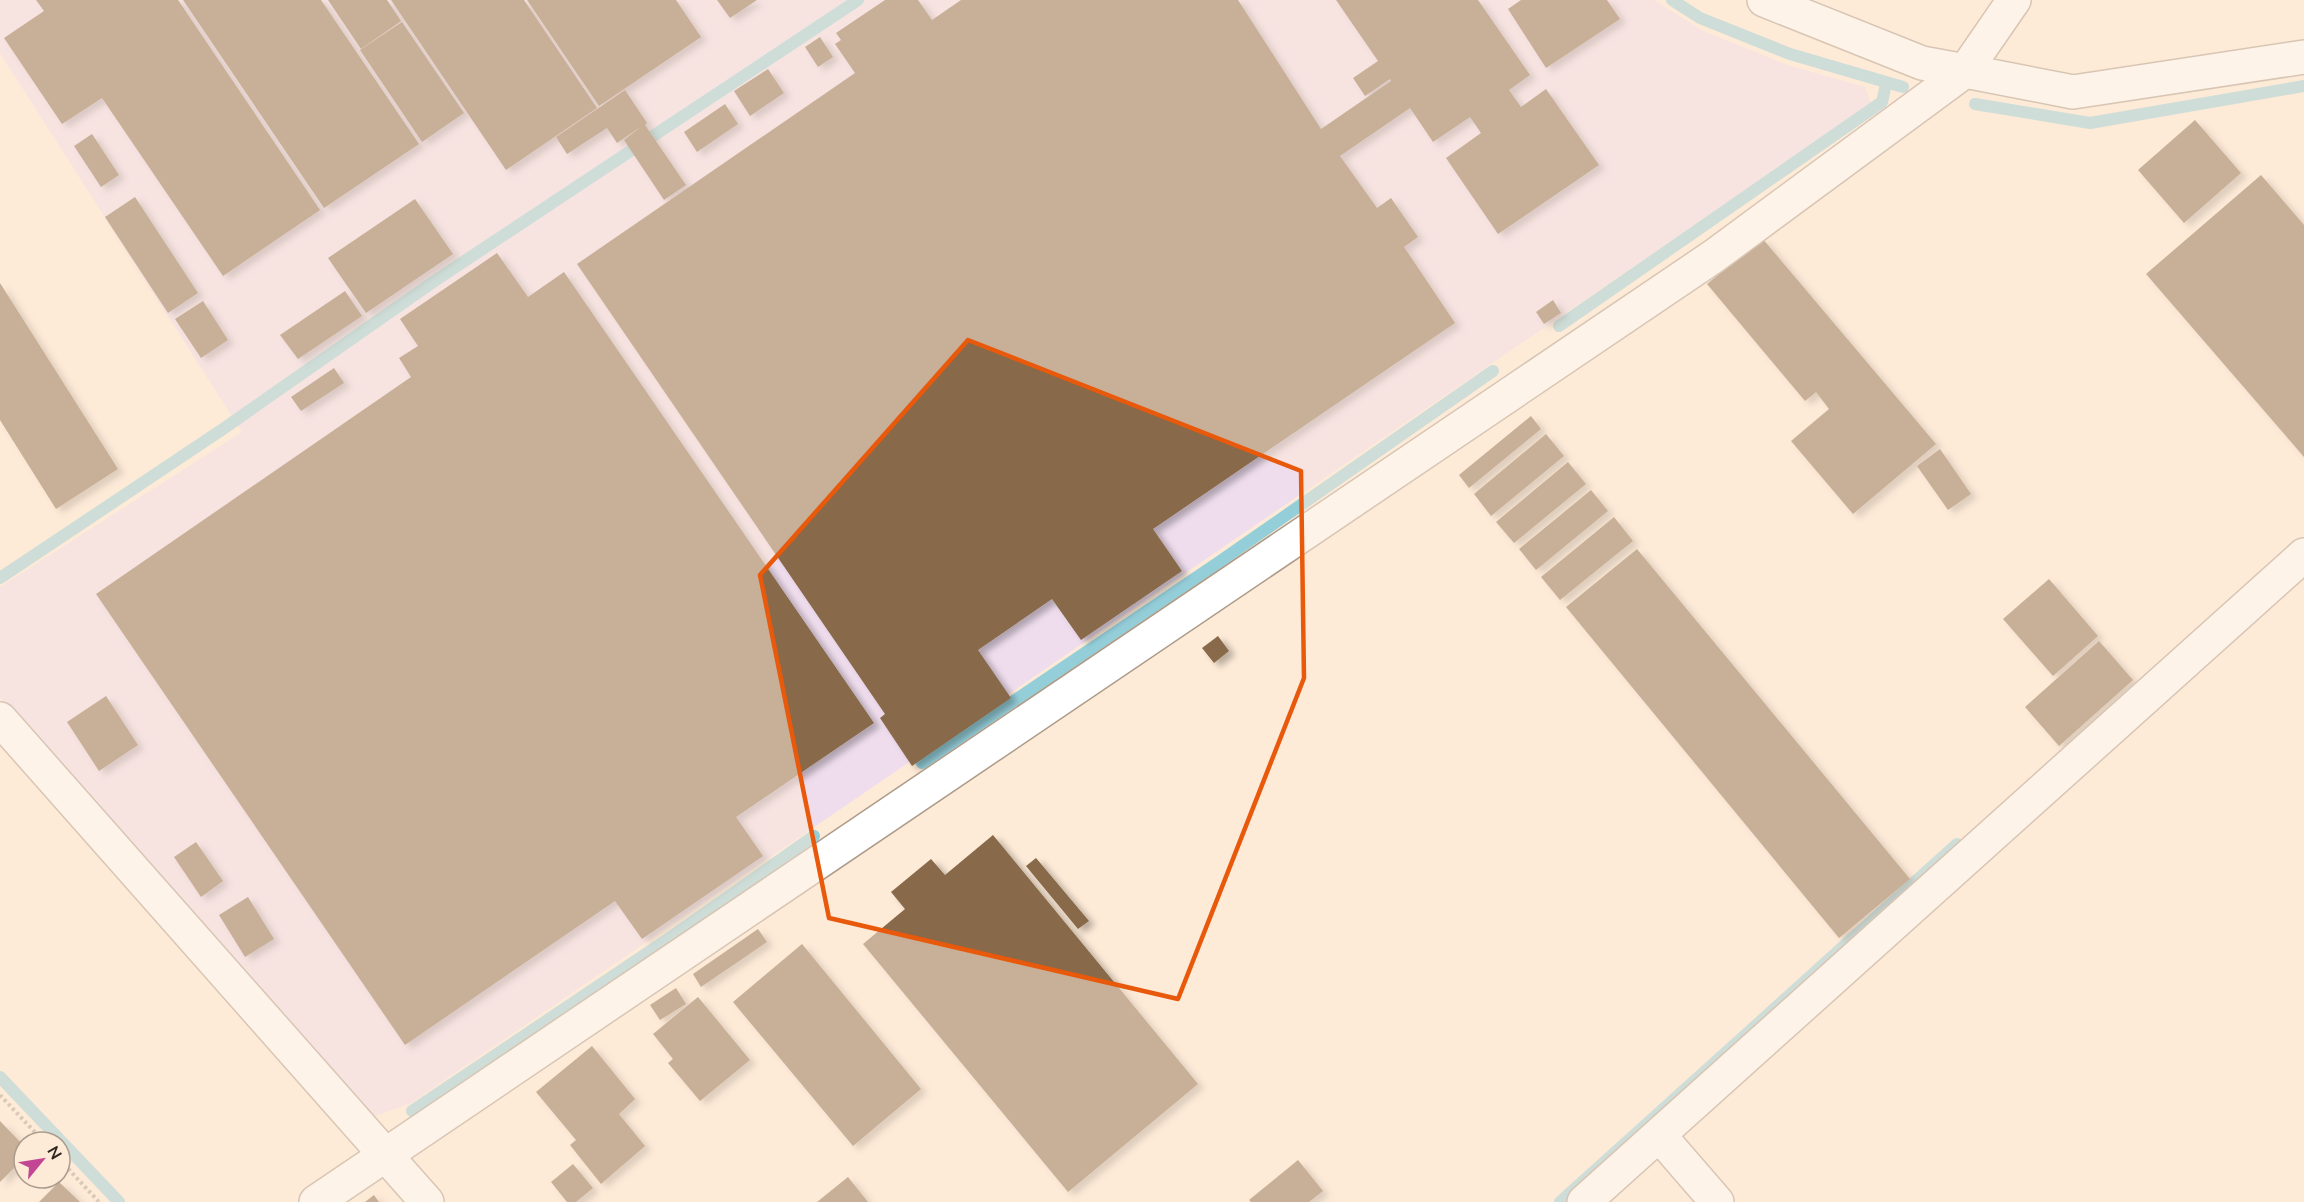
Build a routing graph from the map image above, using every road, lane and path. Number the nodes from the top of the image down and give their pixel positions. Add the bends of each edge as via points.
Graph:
1 (1764, 0) edge
2 (2014, 0) edge
3 (2304, 57) edge
4 (1965, 71) junction
5 (2304, 555) edge
6 (0, 719) edge
7 (0, 1095) edge
8 (33, 1130) edge
9 (1659, 1135) junction
10 (385, 1154) junction
11 (72, 1173) edge
12 (99, 1202) edge
13 (316, 1202) edge
14 (427, 1202) edge
15 (1584, 1202) edge
16 (1717, 1202) edge

1 - 4 street via 1922,63
2 - 4 street
3 - 4 street via 2073,92
4 - 10 street via 1714,256
5 - 9 street
6 - 10 street
7 - 8 path
9 - 15 street
9 - 16 street
10 - 13 street
10 - 14 street
11 - 12 path

